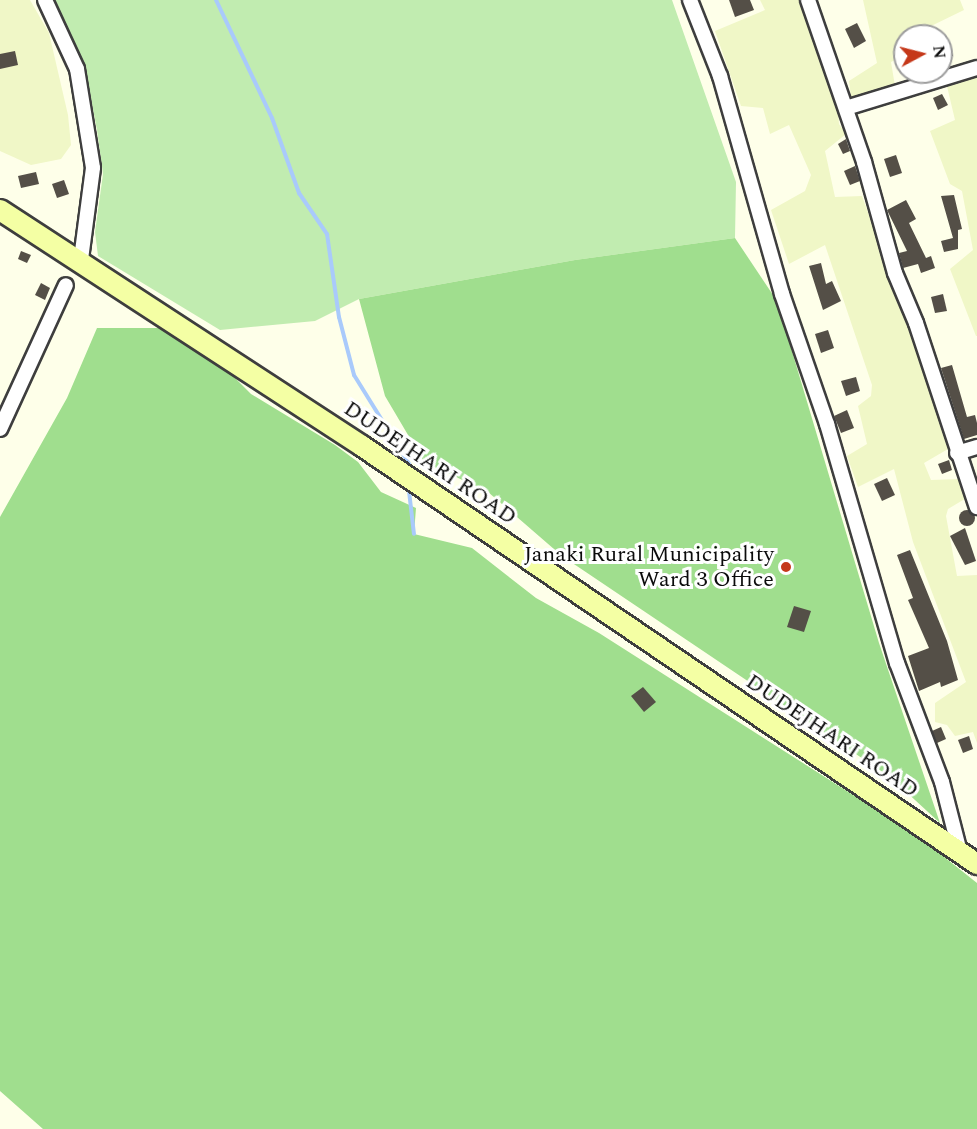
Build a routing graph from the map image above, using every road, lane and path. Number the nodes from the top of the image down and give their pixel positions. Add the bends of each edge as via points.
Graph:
1 (45, 0) edge
2 (690, 0) edge
3 (808, 0) edge
4 (977, 68) edge
5 (846, 108) junction
6 (0, 210) edge
7 (81, 260) junction
8 (66, 285) dead end
9 (0, 429) edge
10 (977, 447) edge
11 (957, 453) junction
12 (977, 507) edge
13 (960, 852) junction
14 (977, 864) edge

1 - 7 street via 77,69 93,168
2 - 13 street via 720,76 782,294 824,413 897,663 942,782
3 - 5 street
4 - 5 street
5 - 11 street via 891,262 916,323
6 - 7 street, DUDEJHARI ROAD
7 - 13 street, DUDEJHARI ROAD
8 - 9 street
10 - 11 street
11 - 12 street
13 - 14 street, DUDEJHARI ROAD

